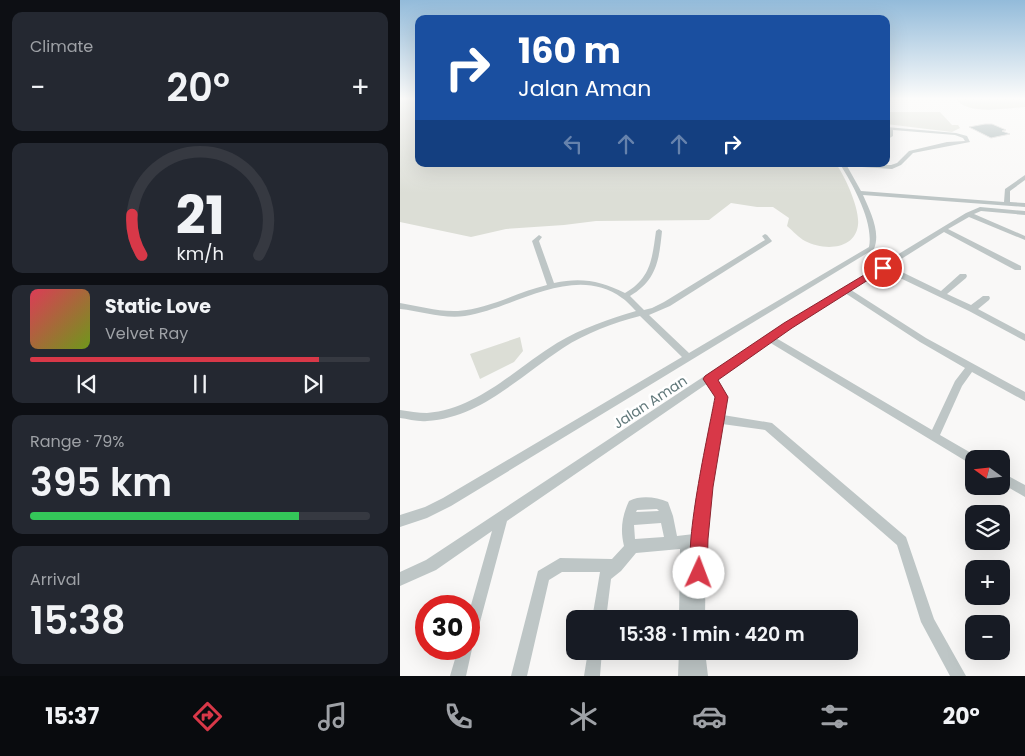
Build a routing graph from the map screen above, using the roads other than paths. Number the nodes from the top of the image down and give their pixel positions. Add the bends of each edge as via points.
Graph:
1 (906, 130) edge
2 (845, 167) edge
3 (890, 167) edge
4 (1025, 177) edge
5 (860, 193) junction
6 (1007, 204) junction
7 (1025, 205) edge
8 (1025, 213) edge
9 (968, 214) junction
10 (943, 229) junction
11 (660, 231) dead end
12 (765, 236) dead end
13 (539, 237) dead end
14 (1025, 238) edge
15 (883, 268) junction
16 (1018, 268) dead end
17 (963, 276) dead end
18 (551, 285) junction
19 (846, 290) junction
20 (942, 294) junction
21 (625, 296) junction
22 (986, 298) dead end
23 (400, 306) edge
24 (972, 309) junction
25 (641, 313) junction
26 (1025, 338) edge
27 (771, 339) junction
28 (688, 357) junction
29 (970, 368) junction
30 (710, 379) junction
31 (1025, 397) edge
32 (400, 414) edge
33 (718, 419) junction
34 (934, 436) junction
35 (965, 455) edge
36 (1010, 482) edge
37 (1025, 491) edge
38 (502, 516) junction
39 (667, 516) joint
40 (400, 520) edge
41 (693, 541) junction
42 (672, 543) junction
43 (630, 548) junction
44 (616, 566) junction
45 (400, 578) edge
46 (480, 597) edge
47 (600, 610) edge
48 (687, 610) edge
49 (697, 610) edge
50 (463, 660) edge
51 (594, 660) edge
52 (686, 660) edge
53 (699, 660) edge
54 (458, 676) edge
55 (519, 676) edge
56 (592, 676) edge
57 (686, 676) edge
58 (700, 676) edge
59 (958, 676) edge

1 - 3 street via 956,134 968,142 911,152 899,164
2 - 5 street
4 - 6 street via 1007,190
5 - 6 street
5 - 28 street via 873,233 872,248
6 - 7 street
8 - 9 street via 980,209
9 - 10 street, Jalan Aman
9 - 14 street
10 - 15 street, Jalan Aman
10 - 16 street
11 - 21 street via 652,274
12 - 25 street via 769,241 652,311
13 - 18 street via 535,240
15 - 19 street, Jalan Aman
15 - 20 street
17 - 20 street
18 - 21 street via 595,283
18 - 23 street via 478,311 450,314
19 - 27 street, Jalan Aman
19 - 29 street
20 - 24 street
21 - 25 street
22 - 24 street
24 - 26 street
25 - 28 street
25 - 32 street via 581,334 457,412 417,418
27 - 30 street, Jalan Aman
27 - 34 street
28 - 40 street via 447,502
29 - 31 street
29 - 34 street via 958,384
30 - 33 street via 721,397
30 - 38 street, Jalan Aman
33 - 41 street
33 - 59 street via 772,429 902,541 928,622
34 - 35 street
36 - 37 street
38 - 45 street, Jalan Aman via 431,565
38 - 46 street
39 - 42 street
39 - 43 street via 628,519
41 - 42 street
41 - 48 street
41 - 49 street
42 - 43 street
43 - 44 street
44 - 47 street via 605,576
44 - 55 street via 560,565 543,576
50 - 54 street
51 - 56 street
52 - 57 street
53 - 58 street

